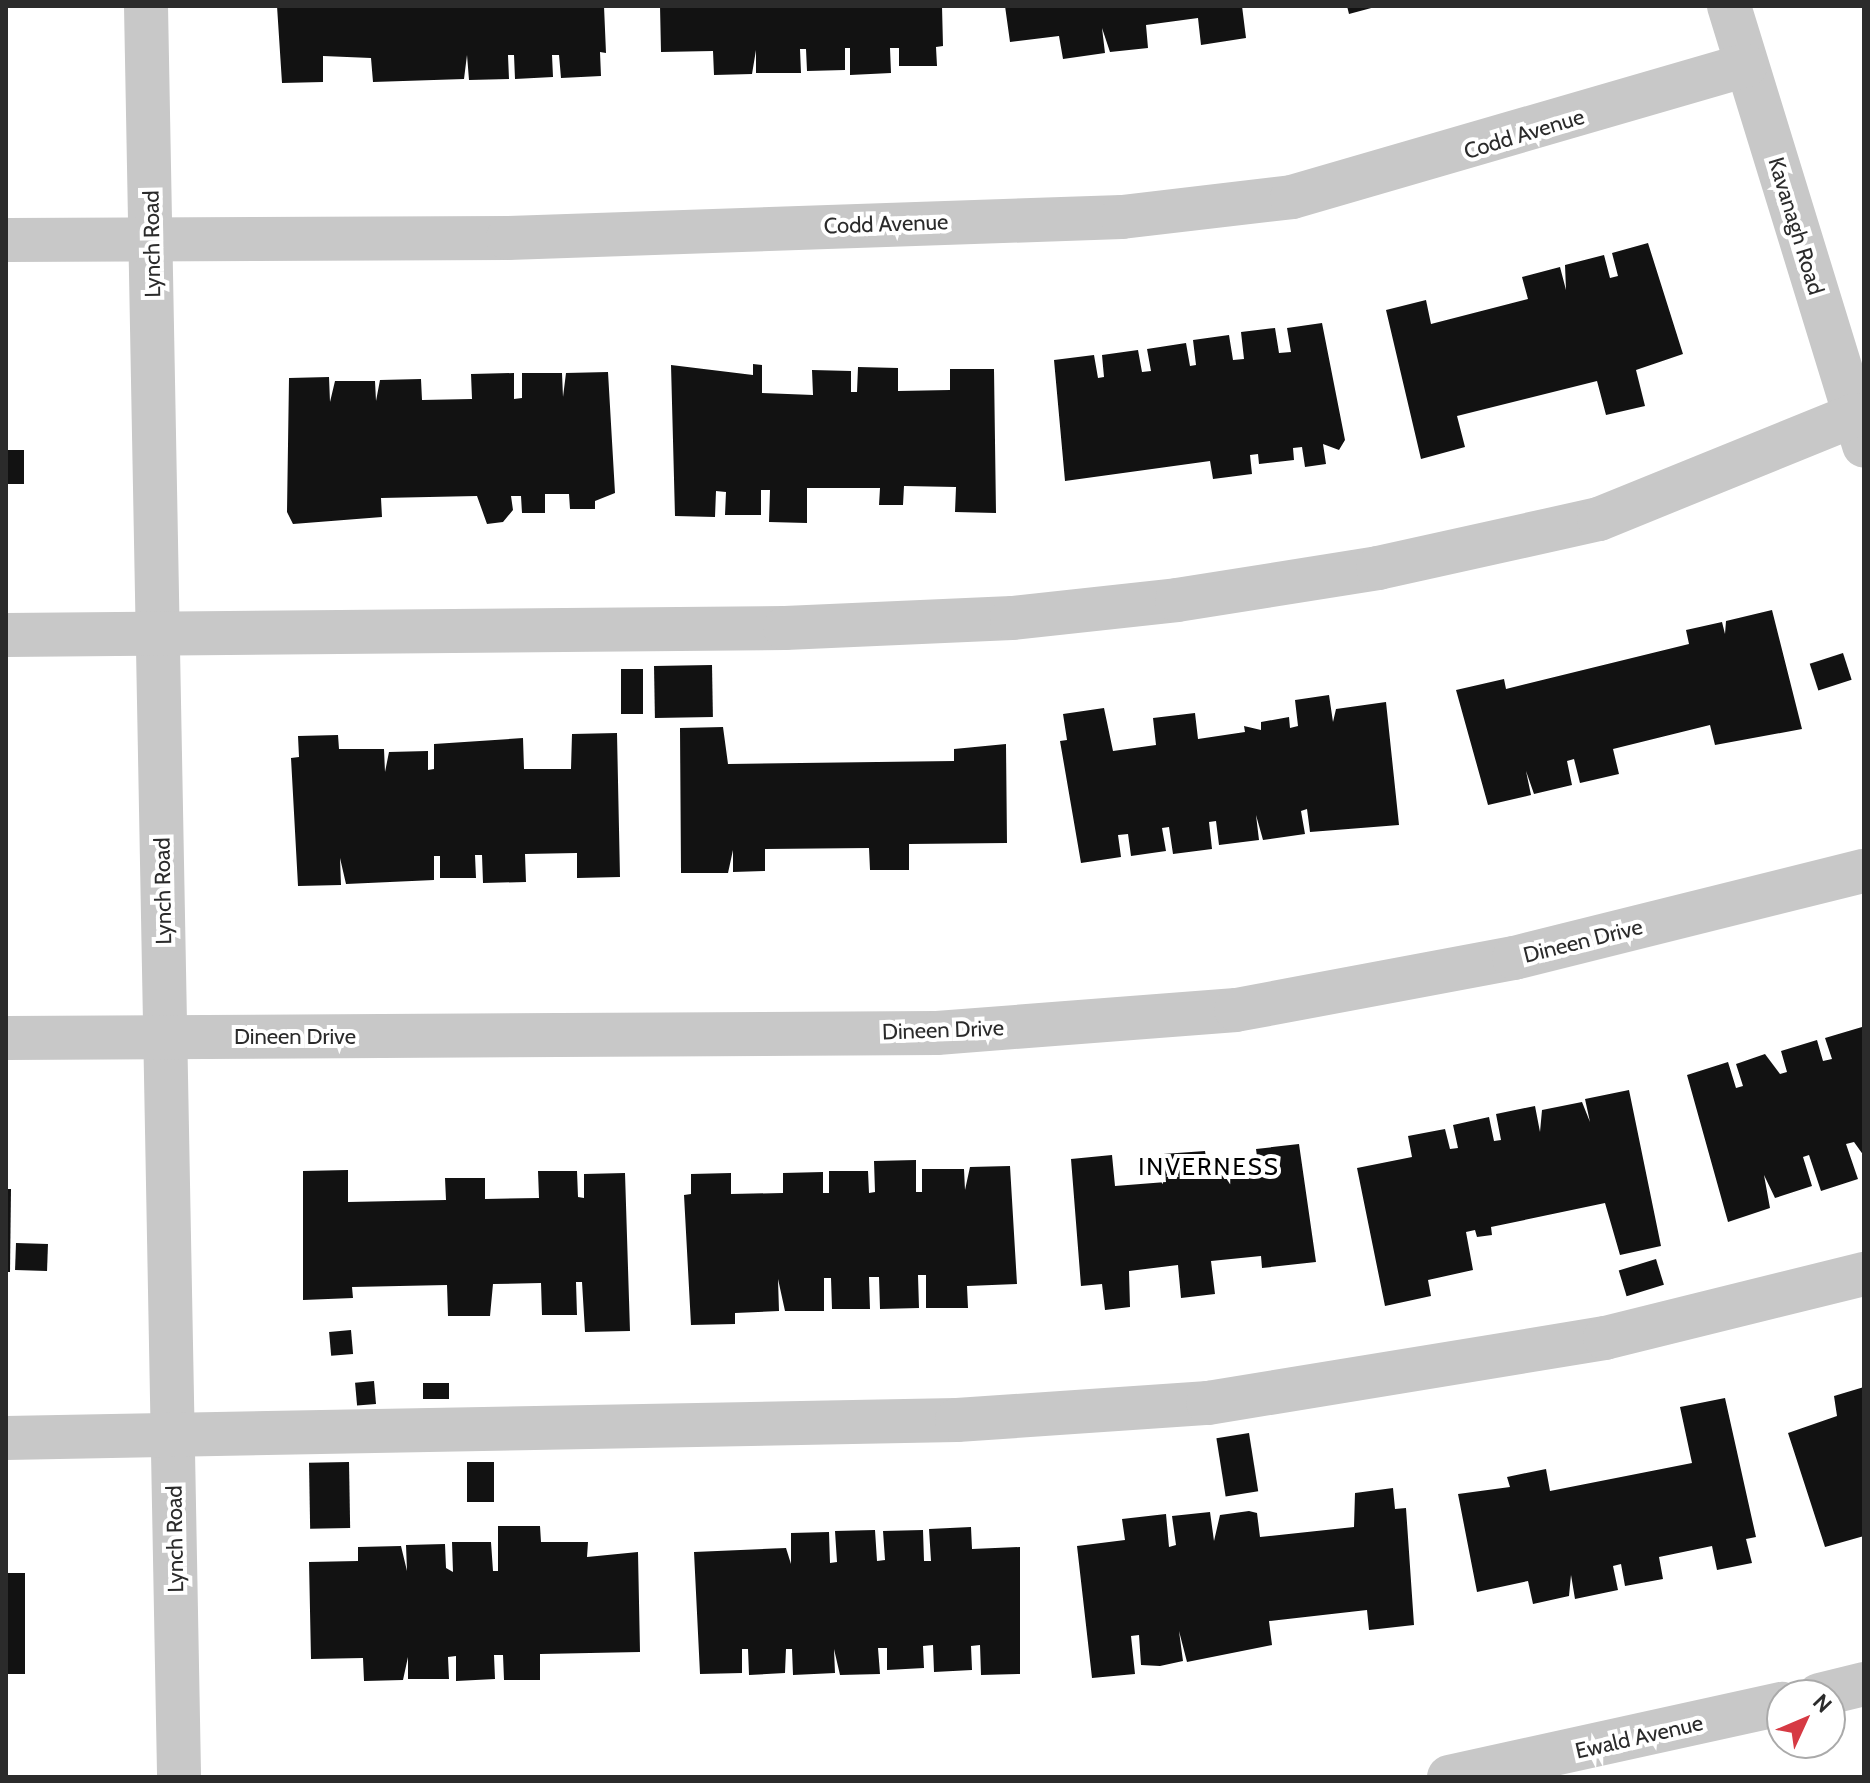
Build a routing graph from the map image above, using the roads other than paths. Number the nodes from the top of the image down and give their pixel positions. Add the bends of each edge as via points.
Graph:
1 (146, 6) edge
2 (1729, 6) edge
3 (1745, 65) junction
4 (6, 240) edge
5 (151, 242) junction
6 (1860, 431) edge
7 (6, 635) edge
8 (159, 638) junction
9 (1864, 871) edge
10 (6, 1038) edge
11 (166, 1038) junction
12 (1864, 1274) edge
13 (6, 1438) edge
14 (173, 1440) junction
15 (1766, 1708) edge
16 (179, 1777) edge
17 (1449, 1777) edge

1 - 5 street, Lynch Road
2 - 3 street, Kavanagh Road
3 - 5 street, Codd Avenue via 1292,197 1122,217
3 - 6 street, Kavanagh Road
4 - 5 street, Codd Avenue
5 - 8 street, Lynch Road
6 - 8 street via 1599,519 1378,568 1177,600 1012,618 785,628
7 - 8 street
8 - 11 street, Lynch Road
9 - 11 street, Dineen Drive via 1514,958 1236,1010 937,1033
10 - 11 street, Dineen Drive
11 - 14 street, Lynch Road
12 - 14 street via 1605,1338 1208,1403 957,1420
13 - 14 street
14 - 16 street, Lynch Road
15 - 17 street, Ewald Avenue

